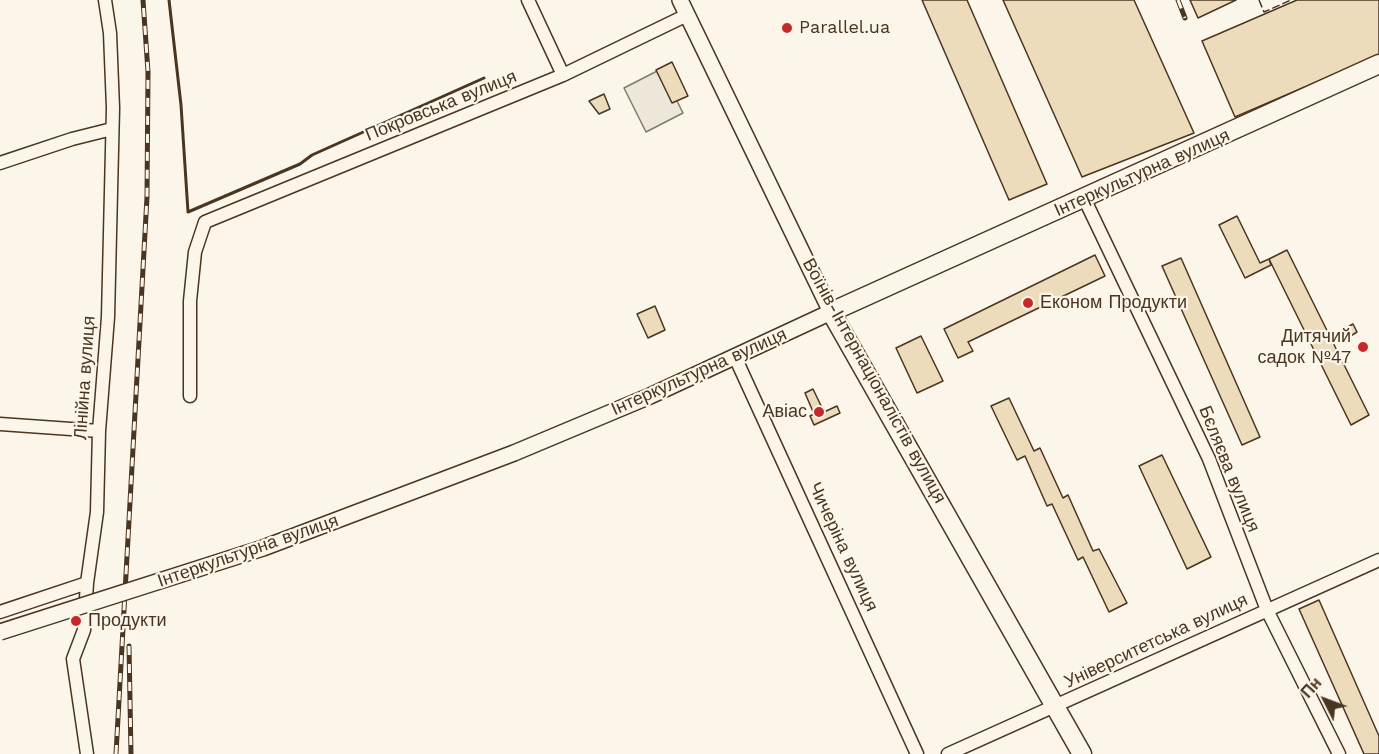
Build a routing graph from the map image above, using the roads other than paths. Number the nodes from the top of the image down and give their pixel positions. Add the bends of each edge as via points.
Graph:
1 (105, 0) edge
2 (528, 0) edge
3 (680, 0) edge
4 (687, 15) junction
5 (1379, 64) edge
6 (563, 75) junction
7 (112, 129) junction
8 (0, 163) edge
9 (1084, 198) junction
10 (831, 312) junction
11 (735, 357) junction
12 (190, 396) dead end
13 (0, 424) edge
14 (99, 431) junction
15 (1379, 560) edge
16 (87, 584) junction
17 (1267, 610) junction
18 (0, 612) edge
19 (0, 633) edge
20 (1054, 708) junction
21 (87, 754) edge
22 (917, 754) edge
23 (948, 754) edge
24 (1082, 754) edge
25 (1338, 754) edge

1 - 7 street, Лінійна вулиця via 110,33
2 - 6 street
3 - 4 main road, Воїнів-Інтернаціоналістів вулиця
4 - 6 street, Покровська вулиця
4 - 10 main road, Воїнів-Інтернаціоналістів вулиця
5 - 9 highway, Інтеркультурна вулиця
6 - 12 street, Покровська вулиця via 205,222 195,252 190,301
7 - 8 street
7 - 14 street, Лінійна вулиця via 108,317
9 - 10 highway, Інтеркультурна вулиця
9 - 17 street, Бєляєва вулиця via 1209,459
10 - 11 main road, Інтеркультурна вулиця
10 - 20 highway, Воїнів-Інтернаціоналістів вулиця
11 - 19 main road, Інтеркультурна вулиця, bridge via 514,453 263,548
11 - 22 street, Чичеріна вулиця
13 - 14 street
14 - 16 street, Лінійна вулиця via 97,512
15 - 17 street, Університетська вулиця
16 - 18 street
16 - 21 street, Лінійна вулиця via 84,630 73,659
17 - 20 street, Університетська вулиця
17 - 25 street, Бєляєва вулиця
20 - 23 street, Університетська вулиця
20 - 24 highway, Воїнів-Інтернаціоналістів вулиця

